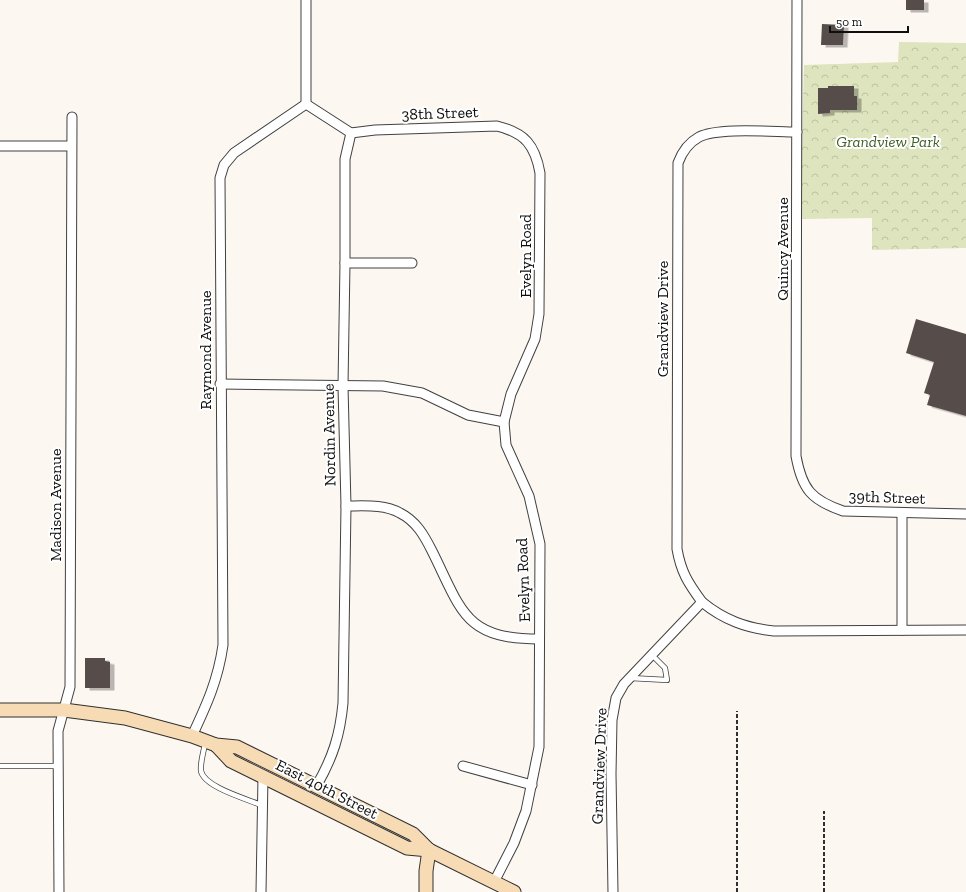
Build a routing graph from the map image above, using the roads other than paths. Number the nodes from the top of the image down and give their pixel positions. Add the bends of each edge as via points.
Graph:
1 (306, 0) edge
2 (797, 0) edge
3 (306, 104) junction
4 (72, 117) dead end
5 (797, 132) junction
6 (351, 133) junction
7 (527, 140) joint
8 (0, 146) edge
9 (71, 146) junction
10 (345, 263) junction
11 (412, 263) dead end
12 (220, 384) junction
13 (343, 386) junction
14 (504, 422) junction
15 (810, 495) joint
16 (346, 506) junction
17 (902, 514) junction
18 (966, 514) edge
19 (702, 602) junction
20 (902, 630) junction
21 (966, 630) edge
22 (539, 639) junction
23 (652, 655) junction
24 (630, 678) junction
25 (0, 710) edge
26 (64, 710) junction
27 (192, 736) junction
28 (210, 743) junction
29 (0, 766) edge
30 (59, 766) junction
31 (463, 766) dead end
32 (263, 776) junction
33 (532, 785) junction
34 (317, 786) junction
35 (261, 806) junction
36 (429, 850) junction
37 (494, 882) junction
38 (59, 892) edge
39 (261, 892) edge
40 (426, 892) edge
41 (514, 892) edge
42 (613, 892) edge

1 - 3 street
2 - 5 street, Quincy Avenue
3 - 6 street
3 - 12 street, Raymond Avenue via 234,153 224,165 220,178
4 - 9 street, Madison Avenue
5 - 15 street, Quincy Avenue via 796,456 803,483
5 - 19 street, Grandview Drive via 714,132 700,137 689,145 678,163 677,549 688,584
6 - 7 street, 38th Street via 497,126 509,129
6 - 10 street, Nordin Avenue via 345,159
7 - 14 street, Evelyn Road via 534,150 540,173 539,314 535,339 511,394
8 - 9 street
9 - 26 street, Madison Avenue via 70,687
10 - 11 street
10 - 13 street, Nordin Avenue
12 - 13 street
12 - 27 street, Raymond Avenue via 223,645 213,691
13 - 14 street via 384,386 404,389 435,398 468,415
13 - 16 street, Nordin Avenue
14 - 22 street, Evelyn Road via 506,445 529,496 540,544
15 - 17 street, 39th Street via 825,505 843,511
16 - 22 street via 388,508 409,518 426,538 458,603 471,621 489,633 500,636
16 - 34 street, Nordin Avenue via 344,703 341,729 334,753
17 - 18 street, 39th Street
17 - 20 street
19 - 20 street, Grandview Drive via 730,621 758,629
19 - 23 street, Grandview Drive
20 - 21 street, Grandview Drive
22 - 33 street, Evelyn Road via 539,747
23 - 24 street, Grandview Drive
23 - 24 lane via 666,668 667,680
24 - 42 street, Grandview Drive via 616,698 612,720
25 - 26 main road, East 40th Street
26 - 27 main road, East 40th Street via 125,718
26 - 30 street, Madison Avenue via 58,731
27 - 28 main road, East 40th Street
28 - 32 main road, East 40th Street via 231,761
28 - 34 main road, East 40th Street via 237,747
28 - 35 lane via 201,770 204,778 211,784
29 - 30 lane
30 - 38 street, Madison Avenue
31 - 33 street
32 - 35 street
32 - 36 main road, East 40th Street via 407,848
33 - 37 street, Evelyn Road via 514,843
34 - 36 main road, East 40th Street via 413,834
35 - 39 street
36 - 37 main road, East 40th Street
36 - 40 main road
37 - 41 main road, East 40th Street

